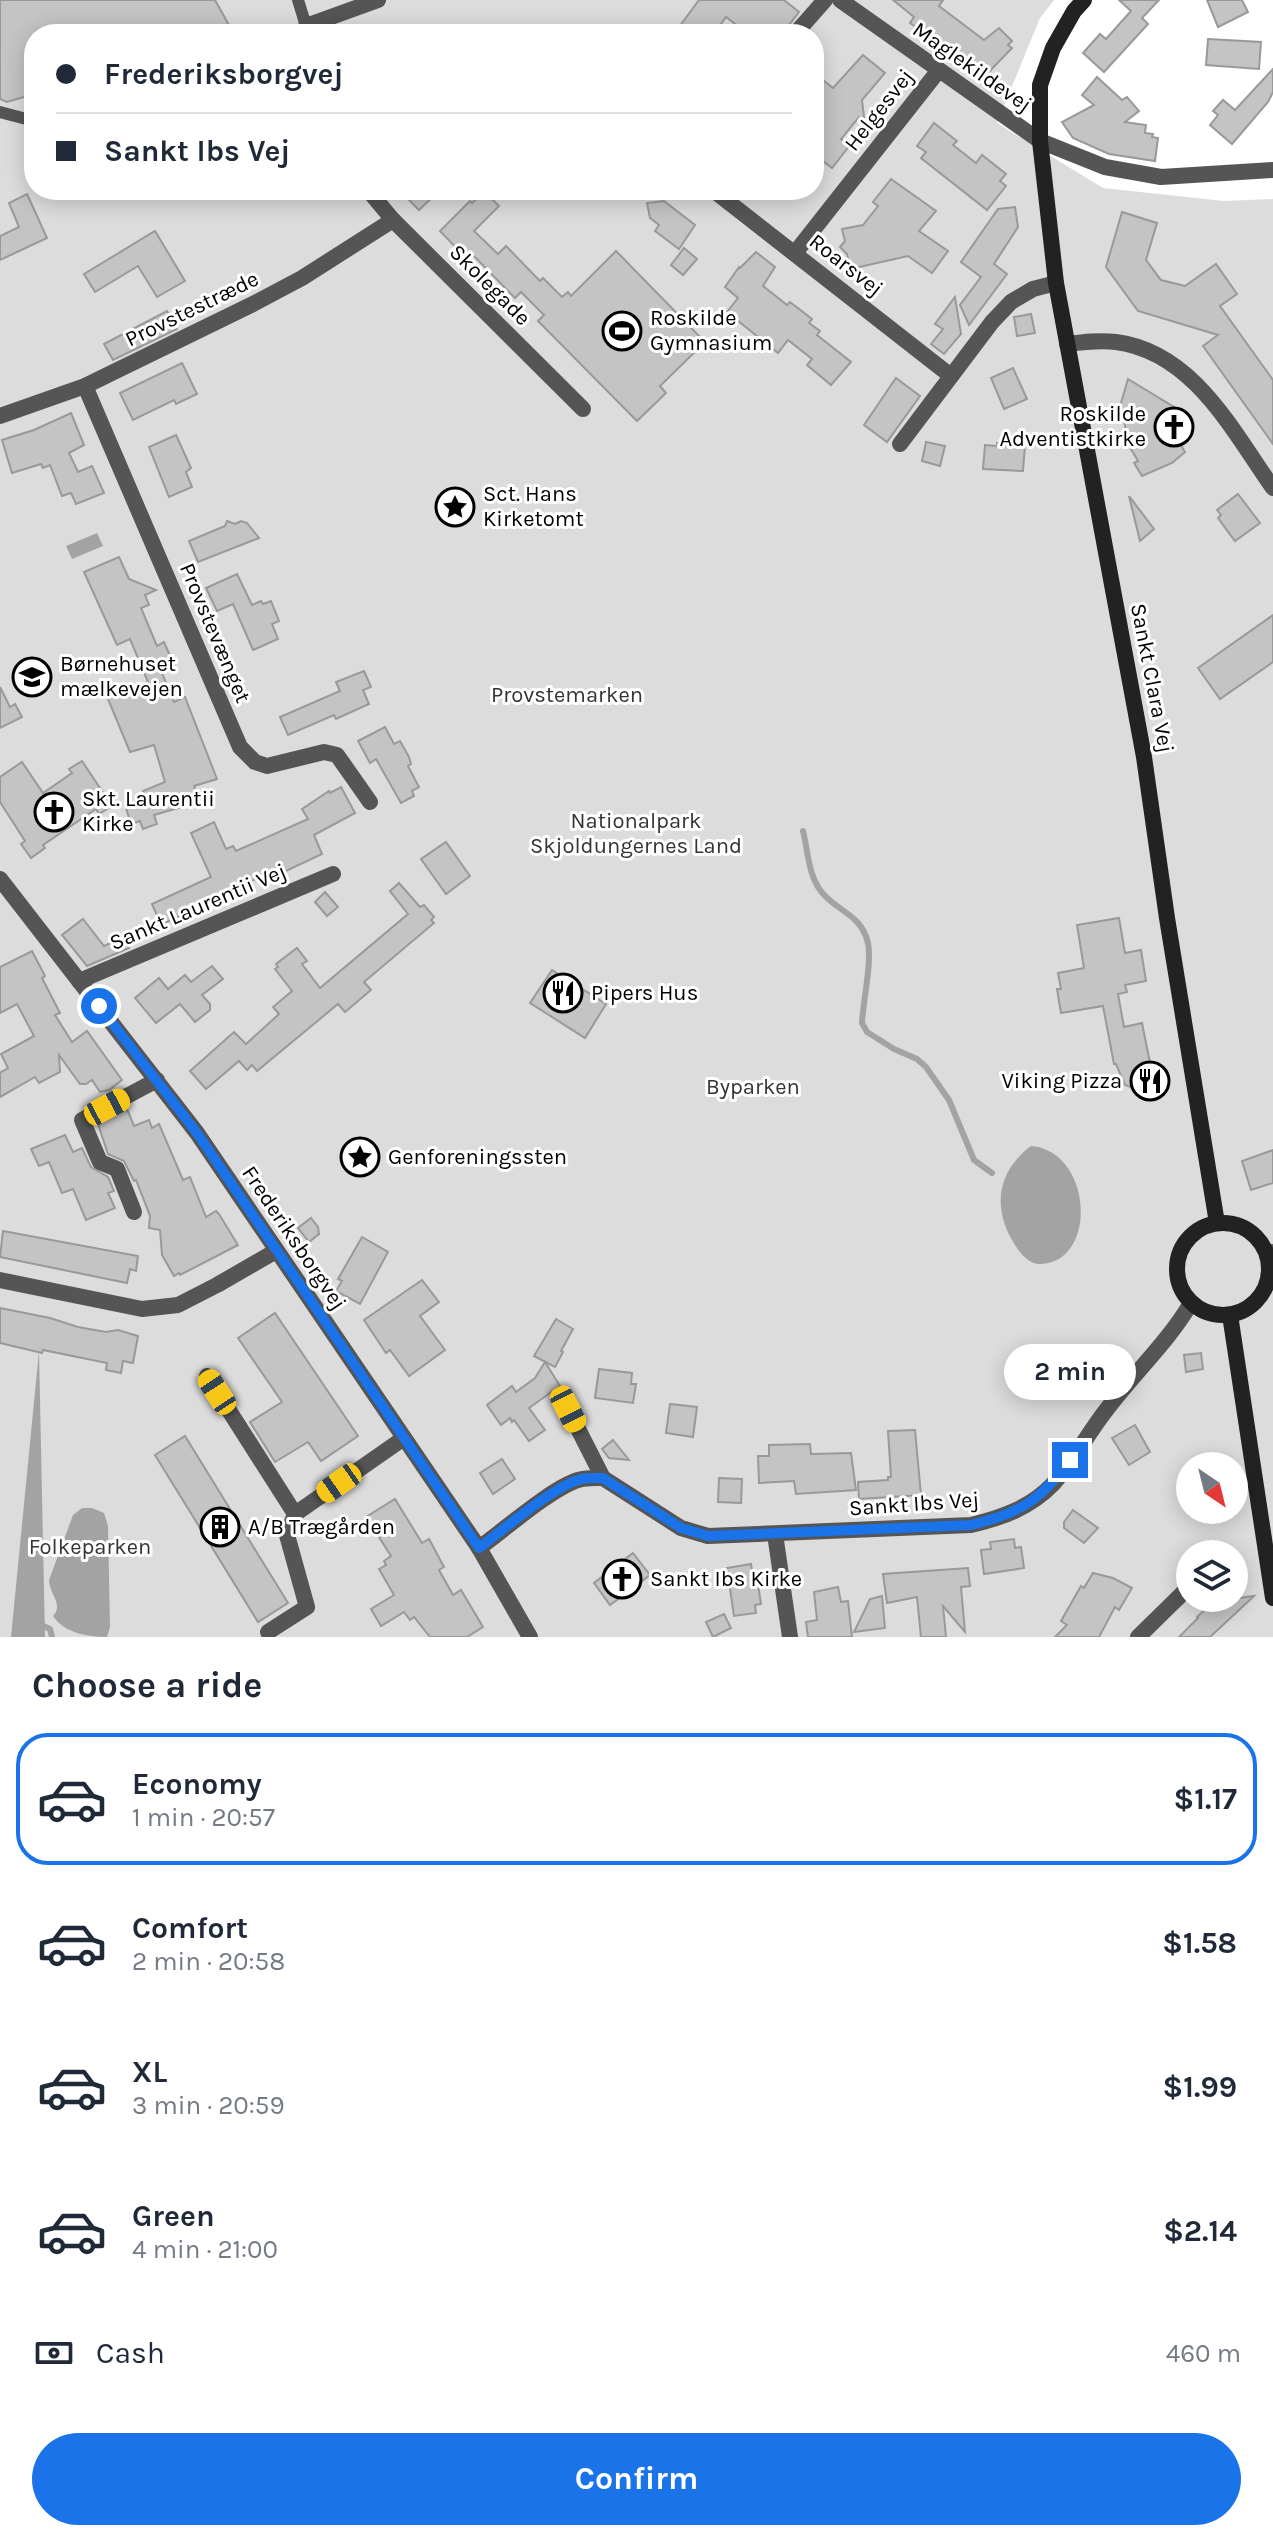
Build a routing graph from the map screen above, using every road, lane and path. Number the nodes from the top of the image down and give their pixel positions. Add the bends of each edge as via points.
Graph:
1 (298, 0) edge
2 (378, 0) edge
3 (825, 0) edge
4 (840, 0) edge
5 (1084, 0) edge
6 (304, 24) edge
7 (320, 24) edge
8 (804, 24) edge
9 (939, 70) junction
10 (0, 112) edge
11 (24, 118) edge
12 (1040, 141) junction
13 (1273, 170) edge
14 (376, 200) edge
15 (726, 200) edge
16 (393, 220) junction
17 (795, 253) junction
18 (1056, 283) junction
19 (1067, 344) junction
20 (951, 376) junction
21 (85, 386) junction
22 (583, 409) dead end
23 (0, 416) edge
24 (900, 444) dead end
25 (1273, 488) edge
26 (370, 802) dead end
27 (333, 874) dead end
28 (0, 879) edge
29 (79, 981) junction
30 (157, 1080) junction
31 (134, 1212) dead end
32 (1217, 1223) junction
33 (276, 1251) junction
34 (1270, 1253) edge
35 (0, 1280) edge
36 (1191, 1303) junction
37 (1230, 1315) junction
38 (207, 1376) dead end
39 (568, 1409) dead end
40 (404, 1438) junction
41 (603, 1478) junction
42 (295, 1514) junction
43 (775, 1534) junction
44 (479, 1548) junction
45 (1273, 1598) edge
46 (1176, 1600) edge
47 (268, 1632) dead end
48 (530, 1637) edge
49 (790, 1637) edge
50 (1138, 1637) edge

1 - 6 street
2 - 7 street
3 - 8 street
4 - 9 street, Maglekildevej
5 - 12 main road, Sankt Clara Vej via 1053,48 1040,85
9 - 12 street, Maglekildevej
9 - 17 street, Helgesvej
10 - 11 street
12 - 13 street, Maglekildevej via 1105,167 1161,177
12 - 18 main road, Sankt Clara Vej
14 - 16 street, Skolegade
15 - 17 street, Roarsvej
16 - 21 street, Provstestræde via 289,285
16 - 22 street, Skolegade
17 - 20 street, Roarsvej
18 - 19 main road, Sankt Clara Vej
18 - 20 street via 1011,302
19 - 25 street via 1116,342 1172,363 1202,387
19 - 32 main road, Sankt Clara Vej via 1144,757
20 - 24 street
21 - 23 street, Provstestræde
21 - 26 street, Provstevænget via 240,747 267,766 324,752 337,755
27 - 29 street, Sankt Laurentii Vej
28 - 29 street, Frederiksborgvej
29 - 30 street, Frederiksborgvej
30 - 31 street via 82,1120 100,1162 117,1169
30 - 33 street, Frederiksborgvej
32 - 34 main road via 1248,1229
32 - 36 main road via 1199,1229 1179,1254 1178,1280
33 - 35 street via 178,1305 142,1309
33 - 40 street, Frederiksborgvej
34 - 37 main road via 1263,1294 1243,1312
36 - 37 main road via 1202,1311
36 - 43 street, Sankt Ibs Vej via 1052,1484 1025,1506 1003,1518 971,1525
37 - 45 main road
38 - 42 street
39 - 41 street
40 - 42 street
40 - 44 street, Frederiksborgvej
41 - 43 street, Sankt Ibs Vej via 681,1528 708,1536
41 - 44 street via 576,1480
42 - 47 street via 287,1535 307,1607
43 - 49 street
44 - 48 street, Frederiksborgvej
46 - 50 street

